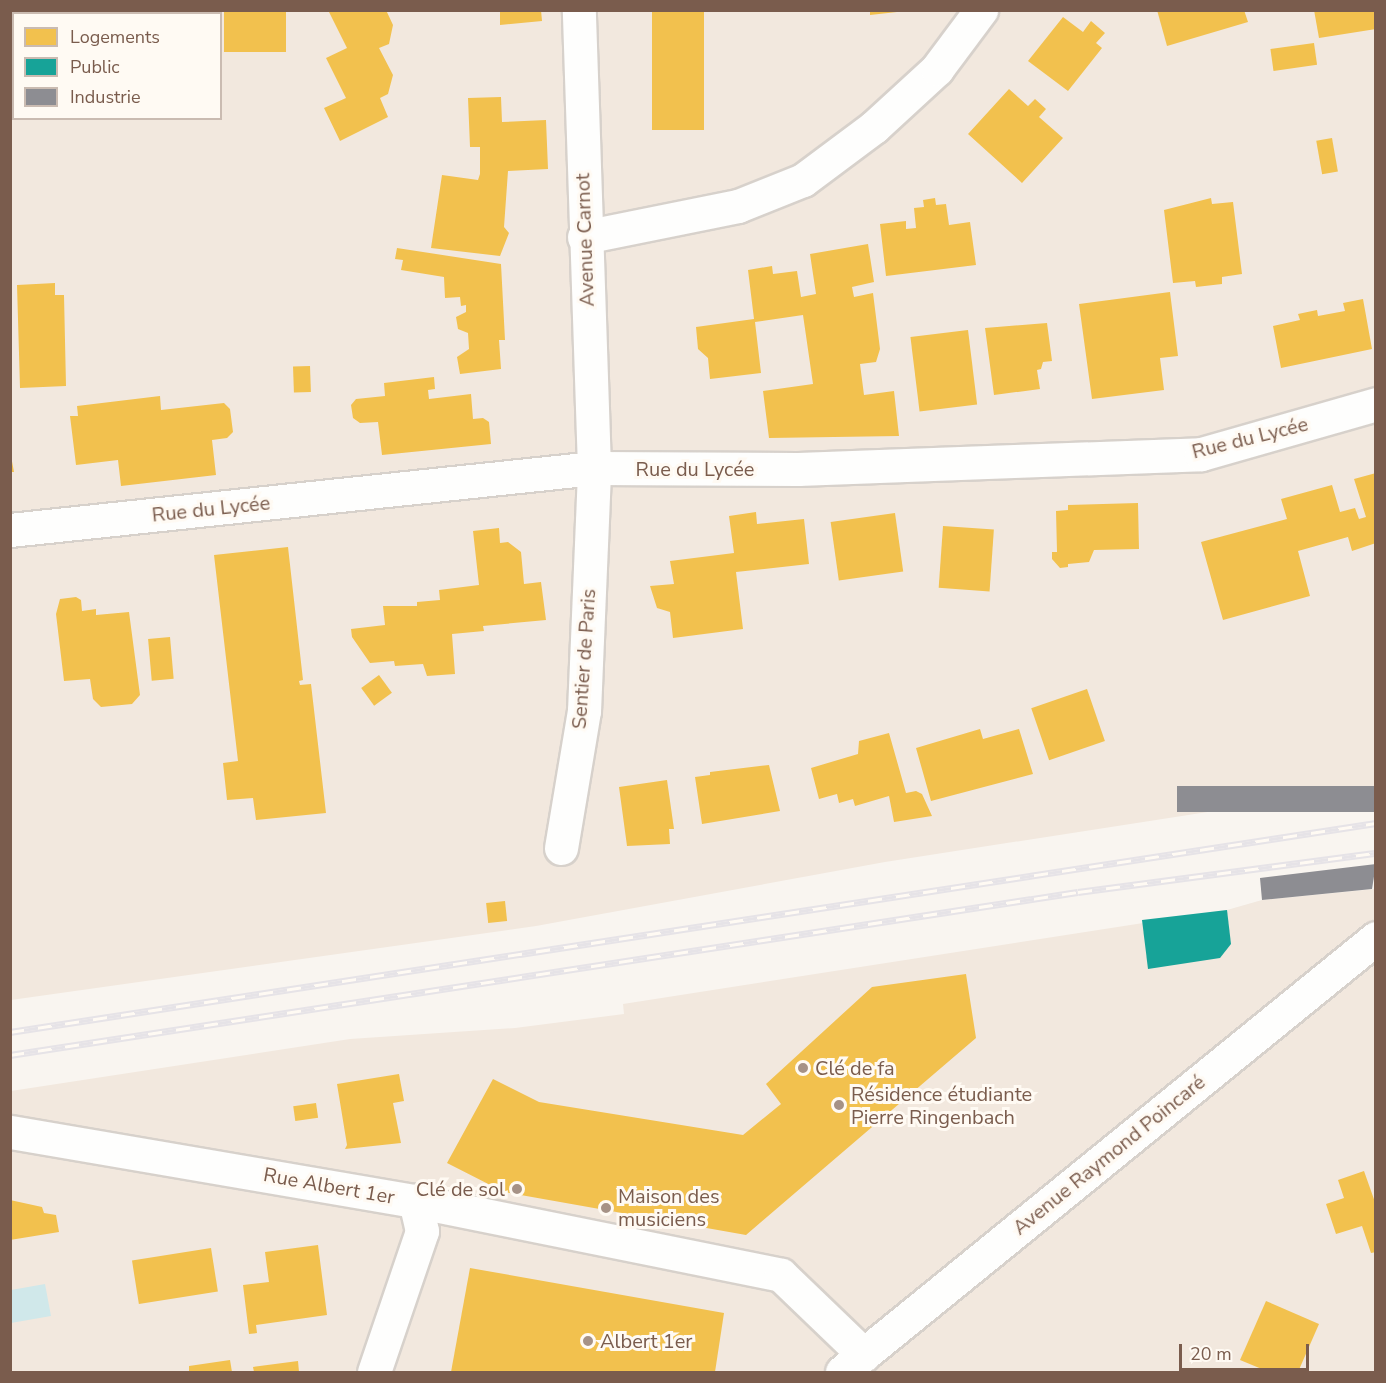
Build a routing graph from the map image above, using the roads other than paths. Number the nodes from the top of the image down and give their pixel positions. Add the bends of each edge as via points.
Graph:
1 (579, 10) edge
2 (981, 10) edge
3 (584, 237) junction
4 (1376, 404) edge
5 (594, 468) junction
6 (10, 530) edge
7 (561, 848) dead end
8 (1376, 939) edge
9 (10, 1132) edge
10 (415, 1201) junction
11 (853, 1364) edge
12 (374, 1372) edge

1 - 3 street, Avenue Carnot
2 - 3 street via 937,69 874,128 803,180 738,206
3 - 5 street, Avenue Carnot
4 - 5 street, Rue du Lycée via 1201,454 798,469
5 - 6 street, Rue du Lycée
5 - 7 street, Sentier de Paris via 584,711
8 - 11 street, Avenue Raymond Poincaré
9 - 10 street, Rue Albert 1er
10 - 11 street, Rue Albert 1er via 781,1275 813,1303
10 - 12 street via 422,1231

